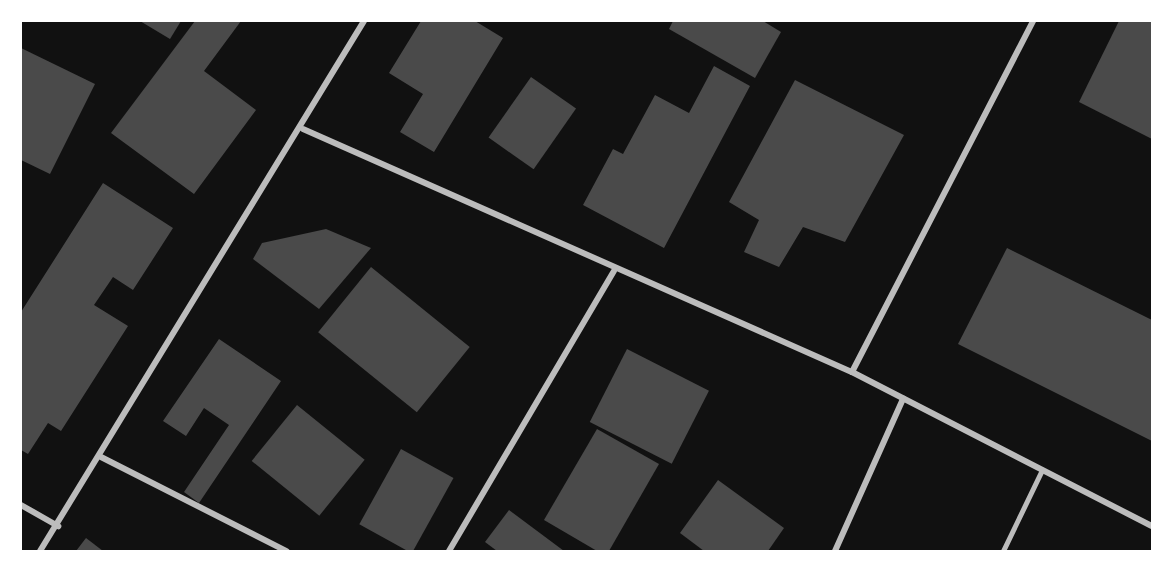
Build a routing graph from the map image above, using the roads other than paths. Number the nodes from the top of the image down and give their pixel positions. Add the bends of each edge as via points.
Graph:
1 (364, 21) edge
2 (1033, 21) edge
3 (303, 129) junction
4 (614, 271) junction
5 (852, 372) junction
6 (903, 399) junction
7 (101, 457) junction
8 (1042, 470) junction
9 (21, 506) edge
10 (58, 526) junction
11 (1152, 526) edge
12 (40, 551) edge
13 (286, 551) edge
14 (449, 551) edge
15 (835, 551) edge
16 (1003, 551) edge

1 - 3 street
2 - 5 street
3 - 4 street
3 - 7 street
4 - 5 street
4 - 14 street
5 - 6 street
6 - 8 street
6 - 15 street
7 - 10 street
7 - 13 street
8 - 11 street
8 - 16 lane
9 - 10 street
10 - 12 street

